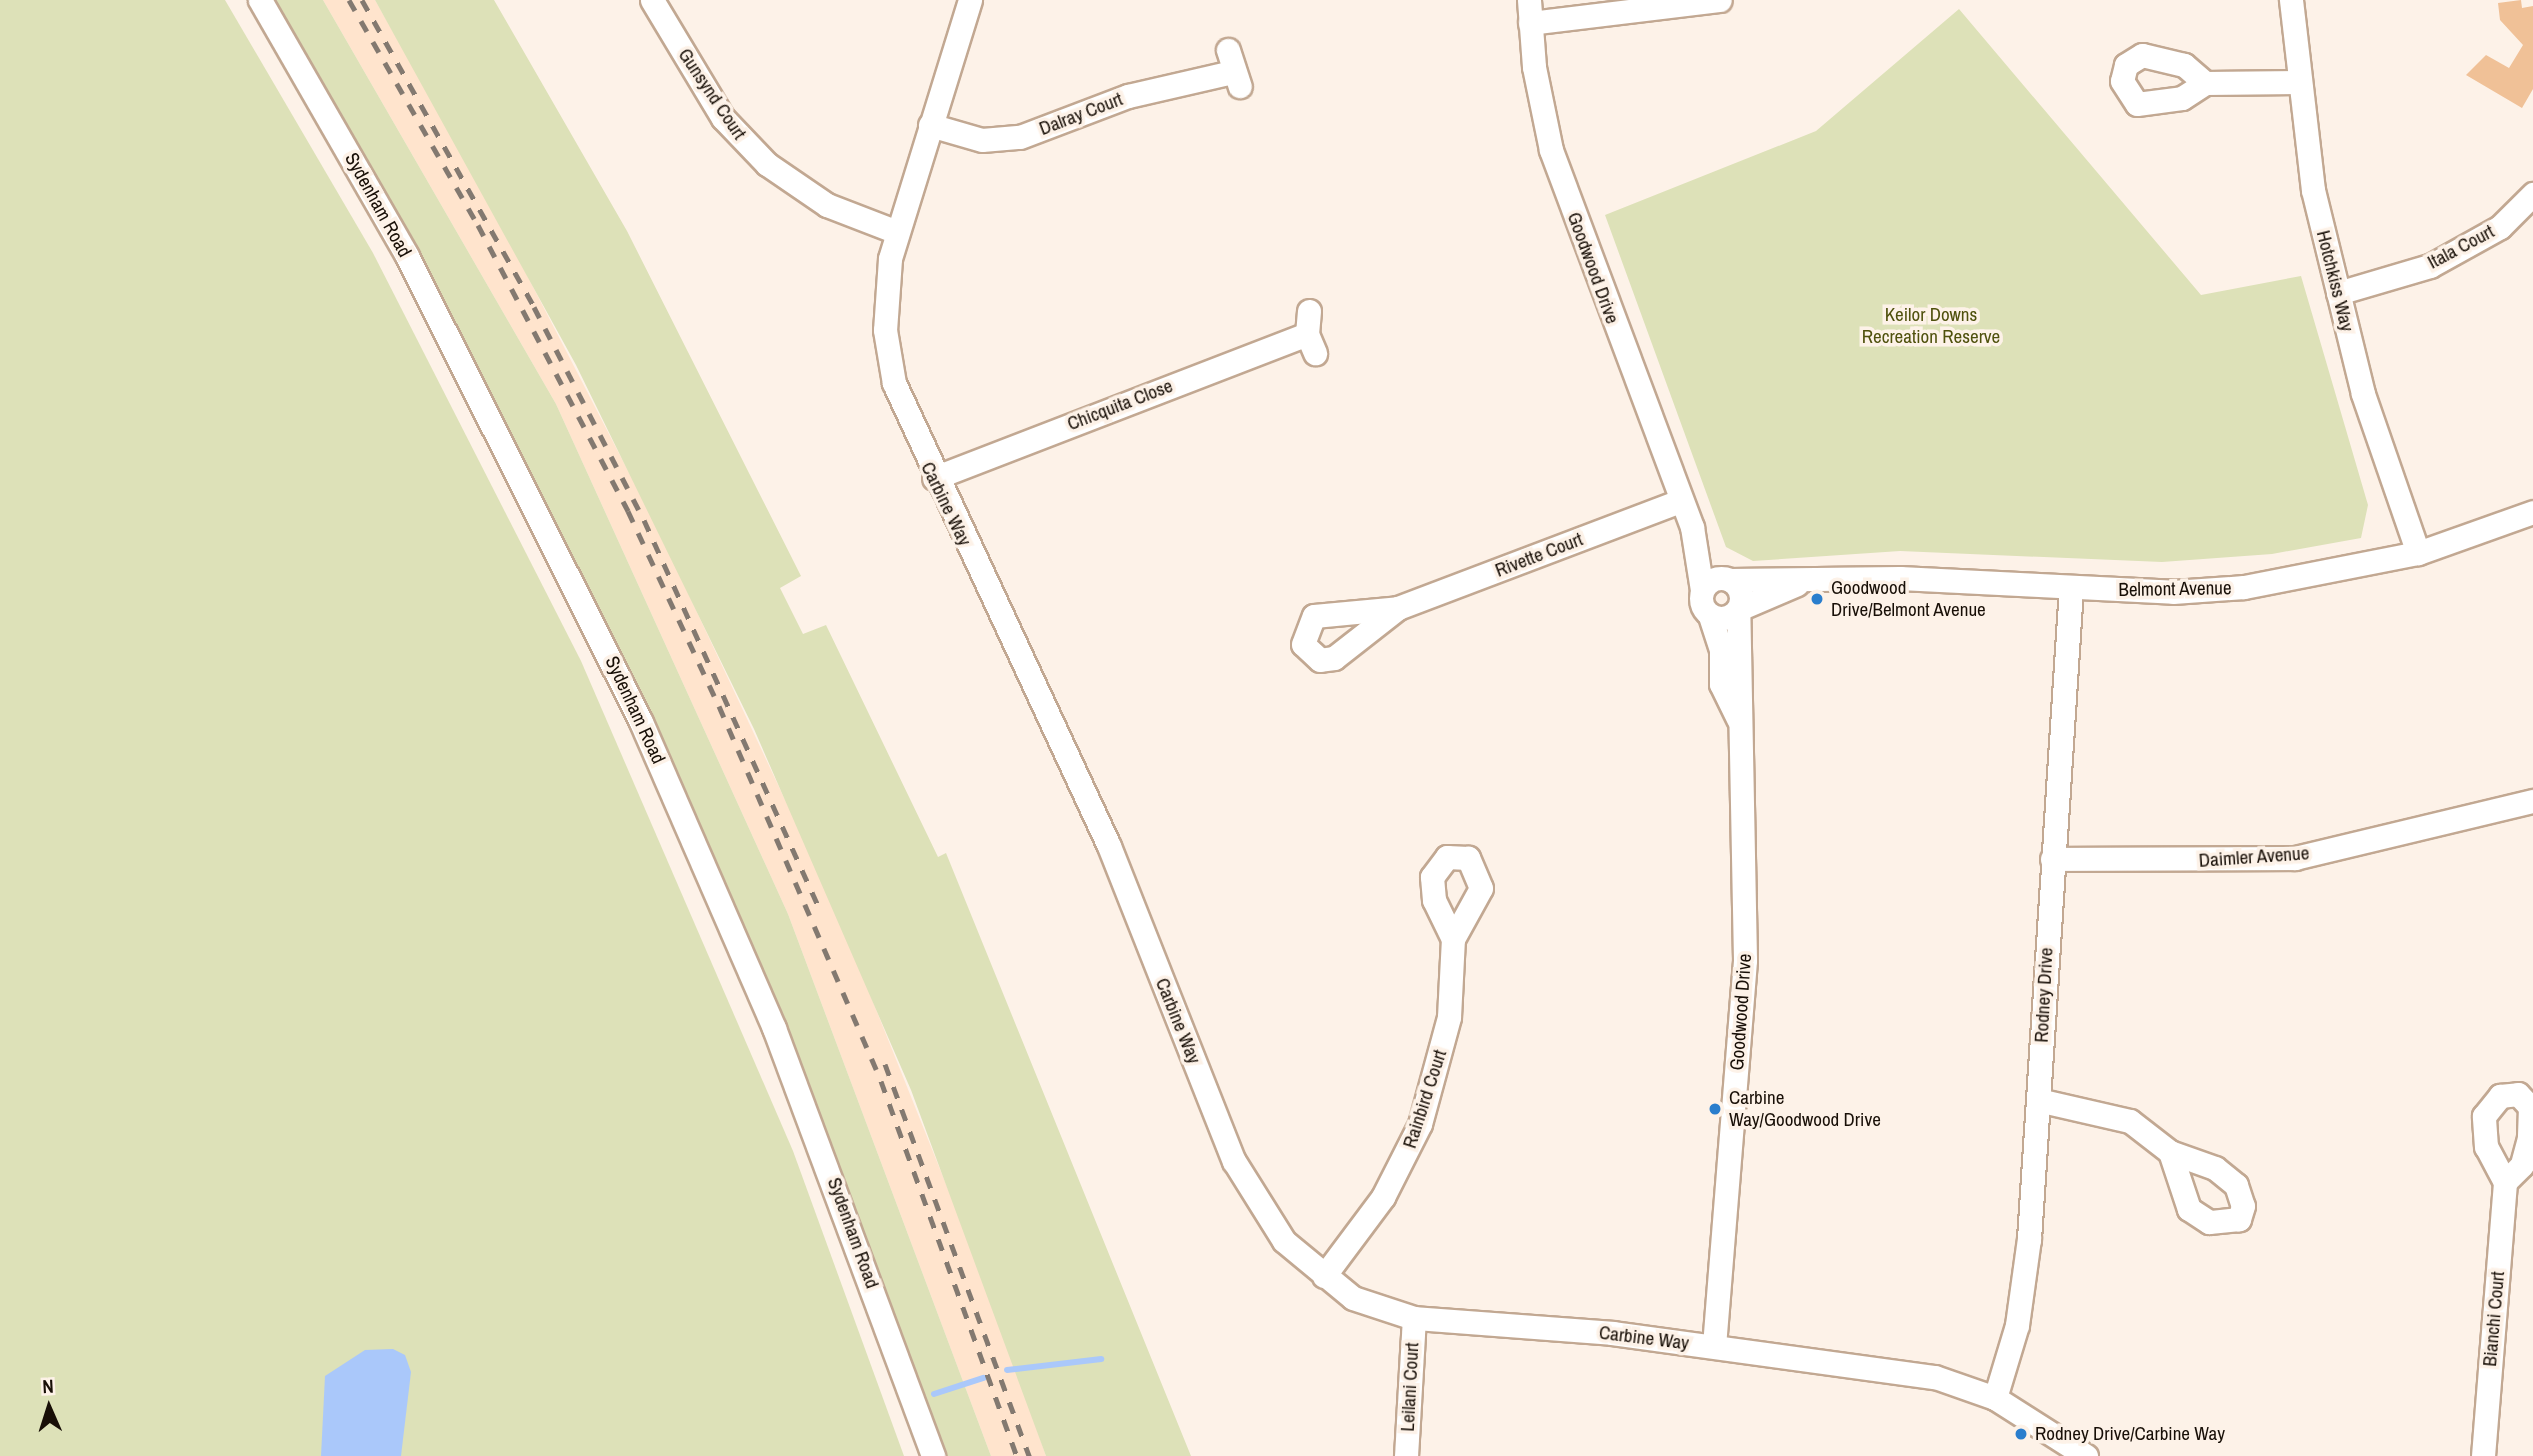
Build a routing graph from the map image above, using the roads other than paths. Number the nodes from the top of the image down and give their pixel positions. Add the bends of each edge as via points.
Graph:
1 (260, 0) edge
2 (652, 0) edge
3 (970, 0) edge
4 (1529, 0) edge
5 (1720, 0) edge
6 (2291, 0) edge
7 (1530, 23) junction
8 (1233, 69) dead end
9 (2299, 82) junction
10 (2206, 83) dead end
11 (930, 125) junction
12 (2533, 194) edge
13 (897, 232) junction
14 (2338, 293) junction
15 (1309, 311) dead end
16 (934, 478) junction
17 (1680, 501) junction
18 (2533, 512) edge
19 (1692, 527) junction
20 (2418, 553) junction
21 (1729, 579) junction
22 (1807, 581) junction
23 (2071, 588) junction
24 (1702, 590) junction
25 (1398, 608) dead end
26 (1739, 609) junction
27 (1710, 616) junction
28 (1738, 719) junction
29 (2533, 801) edge
30 (2052, 859) junction
31 (1453, 939) dead end
32 (2038, 1100) junction
33 (2170, 1152) dead end
34 (2505, 1182) dead end
35 (1324, 1276) junction
36 (1414, 1318) junction
37 (1714, 1346) junction
38 (1995, 1398) junction
39 (933, 1456) edge
40 (1406, 1456) edge
41 (2086, 1456) edge
42 (2483, 1456) edge

1 - 39 street, Sydenham Road via 419,280 641,722 784,1054
2 - 13 street, Gunsynd Court via 723,118 767,164 827,205
3 - 11 street, Carbine Way
4 - 7 street, Goodwood Drive
5 - 7 street
6 - 9 street, Hotchkiss Way
7 - 17 street, Goodwood Drive via 1551,150
8 - 11 street, Dalray Court via 1128,96 1020,136 982,140
9 - 10 street
9 - 14 street, Hotchkiss Way via 2312,190
11 - 13 street, Carbine Way
12 - 14 street, Itala Court via 2500,227 2430,266
13 - 16 street, Carbine Way via 886,280 888,356 902,411
14 - 20 street, Hotchkiss Way via 2363,394
15 - 16 street, Chicquita Close via 1311,343
16 - 35 street, Carbine Way via 1109,846 1234,1161 1284,1241
17 - 19 street, Goodwood Drive
17 - 25 street, Rivette Court
18 - 20 street, Belmont Avenue
19 - 21 street, Goodwood Drive
19 - 24 street, Goodwood Drive
20 - 23 street, Belmont Avenue via 2244,587
21 - 22 street, Belmont Avenue
21 - 24 street via 1715,579
21 - 26 street via 1741,592
22 - 23 street, Belmont Avenue via 1900,578
22 - 26 street, Belmont Avenue
23 - 30 street, Rodney Drive
24 - 27 street via 1702,604
26 - 27 street via 1722,619
26 - 28 street, Goodwood Drive
27 - 28 street, Goodwood Drive via 1721,649 1721,684
28 - 37 street, Goodwood Drive via 1746,807 1745,960
29 - 30 street, Daimler Avenue via 2295,858
30 - 32 street, Rodney Drive
31 - 35 street, Rainbird Court via 1449,1017 1420,1124 1383,1197
32 - 33 street via 2130,1121
32 - 38 street, Rodney Drive via 2017,1325
34 - 42 street, Bianchi Court
35 - 36 street, Carbine Way via 1353,1298
36 - 37 street, Carbine Way
36 - 40 street, Leilani Court
37 - 38 street, Carbine Way via 1935,1377
38 - 41 street, Carbine Way

